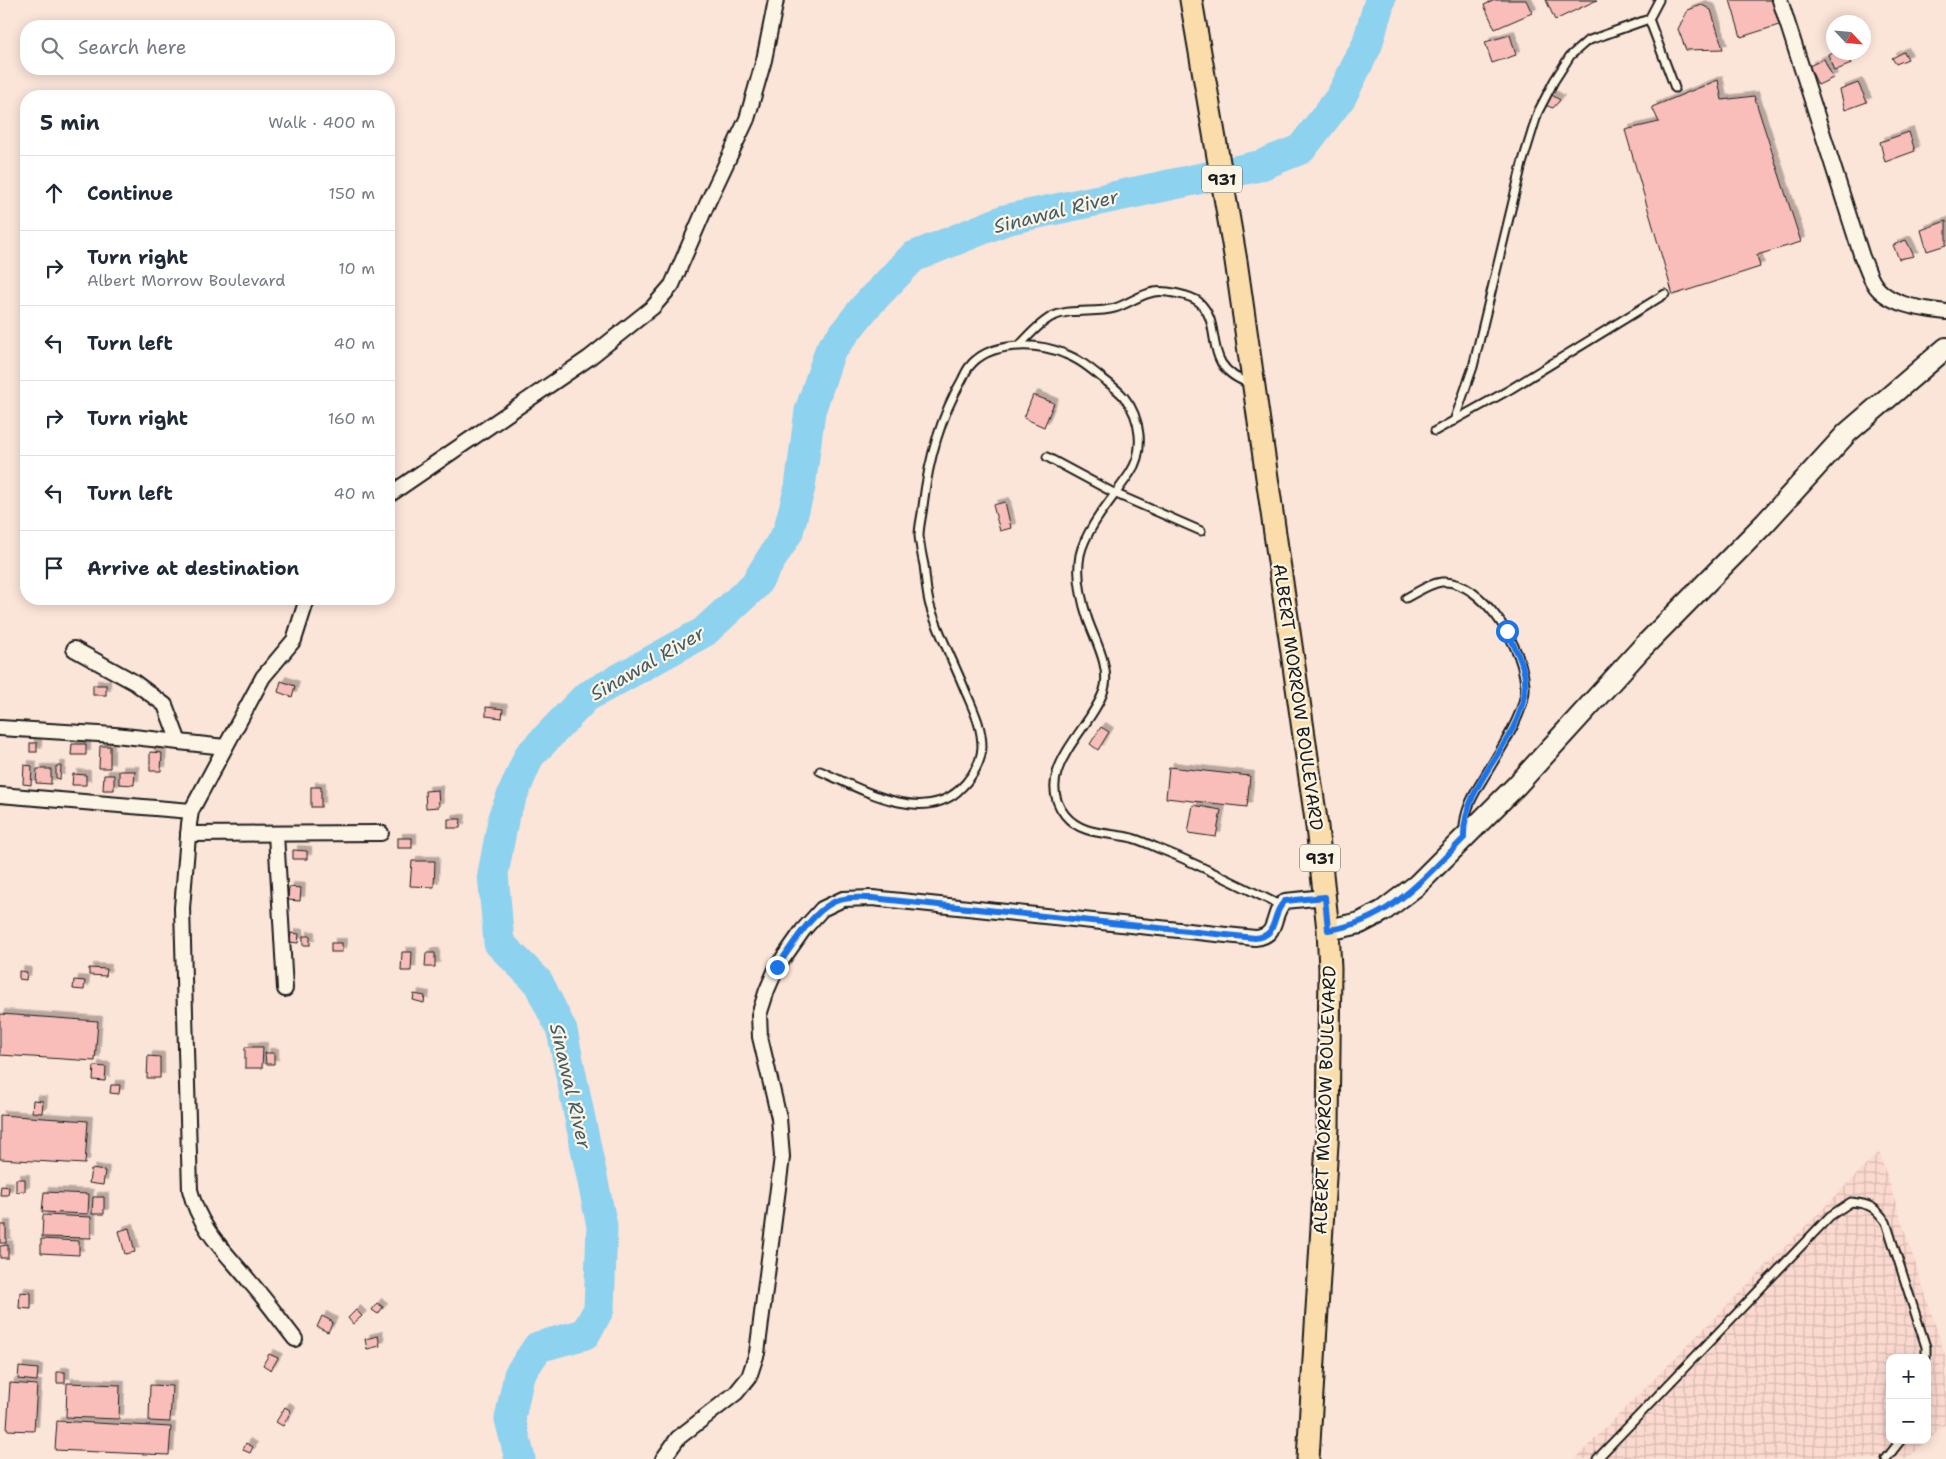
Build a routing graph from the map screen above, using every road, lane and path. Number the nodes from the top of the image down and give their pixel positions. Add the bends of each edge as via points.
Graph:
1 (776, 0) edge
2 (1191, 0) edge
3 (1659, 0) edge
4 (1780, 0) edge
5 (1649, 19) junction
6 (1675, 88) dead end
7 (1664, 294) dead end
8 (1946, 312) edge
9 (1020, 346) junction
10 (1946, 348) edge
11 (1253, 385) junction
12 (1454, 421) junction
13 (1435, 431) dead end
14 (1047, 456) dead end
15 (395, 491) edge
16 (1114, 492) junction
17 (1201, 531) dead end
18 (1406, 598) dead end
19 (305, 605) edge
20 (74, 649) dead end
21 (0, 728) edge
22 (179, 742) junction
23 (225, 747) junction
24 (820, 770) dead end
25 (0, 796) edge
26 (192, 811) junction
27 (381, 833) dead end
28 (188, 834) junction
29 (276, 834) junction
30 (1464, 838) junction
31 (1325, 897) junction
32 (1280, 905) junction
33 (1328, 930) junction
34 (285, 989) dead end
35 (296, 1339) dead end
36 (1926, 1354) edge
37 (1898, 1444) edge
38 (663, 1459) edge
39 (1308, 1459) edge
40 (1597, 1459) edge
41 (1886, 1459) edge

1 - 15 street via 764,60 747,118 672,285 653,307 589,358
2 - 11 main road, ALBERT MORROW BOULEVARD / 931 via 1236,261
3 - 5 lane
4 - 8 street via 1873,283 1900,303
5 - 6 lane
5 - 12 lane via 1587,41 1570,56 1538,112 1522,164 1473,367
7 - 12 lane
9 - 11 lane via 1052,317 1073,310 1115,308 1155,292 1179,294 1198,301 1208,315 1218,357 1226,371
9 - 16 lane via 1049,348 1068,355 1115,388 1129,404 1140,434 1138,455 1132,472
9 - 24 lane via 996,349 971,364 956,390 940,428 925,484 919,535 929,606 979,724 982,749 973,776 954,794 933,804 902,804
10 - 30 street via 1846,433 1766,523 1641,649
11 - 31 main road, ALBERT MORROW BOULEVARD / 931
12 - 13 lane
14 - 16 lane
16 - 17 lane
16 - 32 lane via 1081,552 1078,582 1088,620 1102,653 1106,687 1089,721 1060,761 1055,779 1057,804 1066,818 1078,827 1131,838 1182,857
18 - 30 lane via 1435,582 1463,586 1481,598 1507,631 1521,659 1526,688 1518,718 1466,812
19 - 23 street via 294,640 263,677
20 - 22 street via 134,682 166,705
21 - 22 street
22 - 23 street
23 - 26 street
25 - 26 street
26 - 28 street
27 - 29 street
28 - 29 street
28 - 35 street via 182,945 190,1190 198,1217 210,1236
29 - 34 street
30 - 33 street via 1416,885 1383,911 1360,923
31 - 32 street via 1290,900
31 - 33 main road, ALBERT MORROW BOULEVARD / 931
32 - 38 street via 1271,930 1267,935 1255,938 872,898 843,899 822,909 777,967 759,1015 760,1037 779,1118 782,1157 757,1353 749,1377 736,1393 678,1438
33 - 39 main road, ALBERT MORROW BOULEVARD / 931 via 1328,1127
36 - 40 lane via 1886,1222 1876,1209 1864,1203 1851,1202 1830,1216
37 - 41 lane

